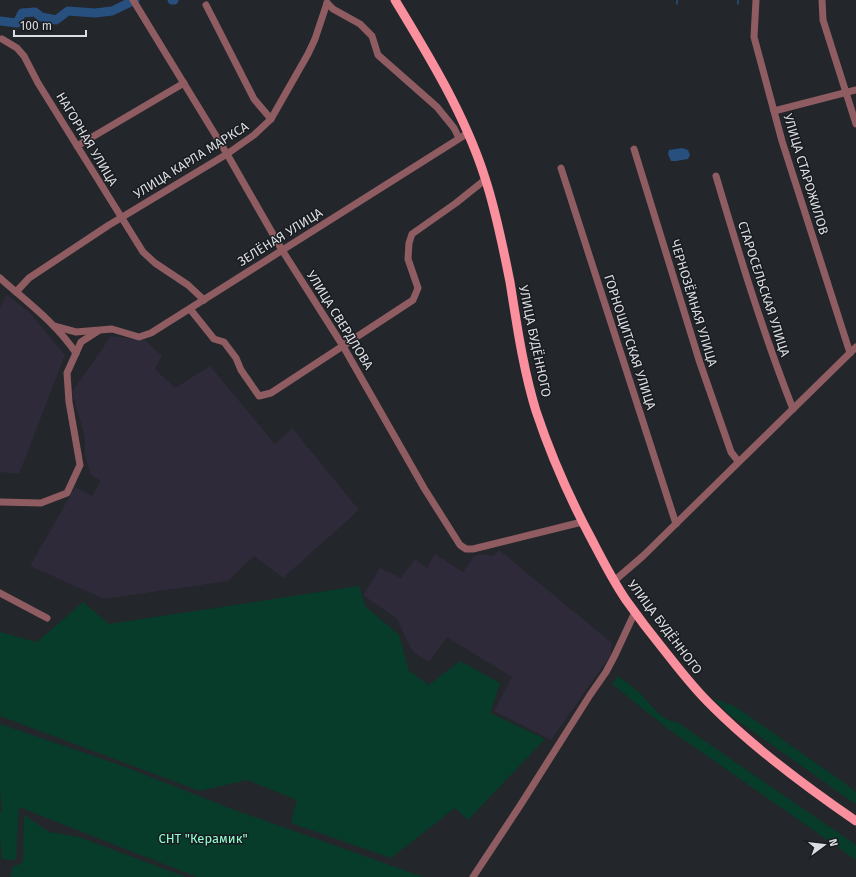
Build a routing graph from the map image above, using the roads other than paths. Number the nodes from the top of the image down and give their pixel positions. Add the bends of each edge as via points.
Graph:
1 (395, 0) edge
2 (756, 0) edge
3 (822, 0) edge
4 (326, 1) edge
5 (134, 3) edge
6 (206, 5) dead end
7 (2, 39) dead end
8 (184, 83) junction
9 (856, 90) edge
10 (846, 93) junction
11 (774, 111) junction
12 (270, 119) junction
13 (856, 124) edge
14 (468, 133) junction
15 (459, 138) junction
16 (77, 146) junction
17 (634, 149) dead end
18 (227, 154) junction
19 (561, 168) dead end
20 (716, 176) dead end
21 (486, 179) junction
22 (121, 218) junction
23 (282, 250) junction
24 (0, 278) edge
25 (16, 292) junction
26 (204, 300) junction
27 (190, 309) junction
28 (54, 326) junction
29 (98, 331) junction
30 (343, 346) junction
31 (856, 348) edge
32 (76, 353) junction
33 (850, 353) junction
34 (793, 409) junction
35 (738, 461) junction
36 (0, 502) edge
37 (582, 522) junction
38 (676, 524) junction
39 (614, 581) junction
40 (0, 593) edge
41 (634, 612) junction
42 (47, 618) dead end
43 (856, 821) edge
44 (473, 877) edge

1 - 14 main road, УЛИЦА БУДЁННОГО
2 - 11 street, УЛИЦА СТАРОЖИЛОВ via 754,37
3 - 10 street via 823,20
4 - 12 street, УЛИЦА КАРЛА МАРКСА via 308,54
4 - 15 street via 333,9 360,24 372,36 378,55 437,107
5 - 8 street, УЛИЦА СВЕРДЛОВА
6 - 12 street via 254,98
7 - 16 street, НАГОРНАЯ УЛИЦА via 17,48 24,56
8 - 16 street
8 - 18 street, УЛИЦА СВЕРДЛОВА
9 - 10 street
10 - 11 street
10 - 13 street
11 - 33 street, УЛИЦА СТАРОЖИЛОВ
12 - 18 street, УЛИЦА КАРЛА МАРКСА via 254,135
14 - 15 street, ЗЕЛЁНАЯ УЛИЦА
14 - 21 main road, УЛИЦА БУДЁННОГО
15 - 23 street, ЗЕЛЁНАЯ УЛИЦА
16 - 22 street, НАГОРНАЯ УЛИЦА
17 - 35 street, ЧЕРНОЗЁМНАЯ УЛИЦА via 699,360 731,452
18 - 22 street, УЛИЦА КАРЛА МАРКСА
18 - 23 street, УЛИЦА СВЕРДЛОВА
19 - 38 street, ГОРНОЩИТСКАЯ УЛИЦА
20 - 34 street, СТАРОСЕЛЬСКАЯ УЛИЦА via 749,286
21 - 30 street via 412,234 408,259 418,288 413,300
21 - 37 main road, УЛИЦА БУДЁННОГО via 533,399 566,489
22 - 25 street, УЛИЦА КАРЛА МАРКСА via 29,278
22 - 26 street, НАГОРНАЯ УЛИЦА via 143,252
23 - 26 street, ЗЕЛЁНАЯ УЛИЦА
23 - 30 street, УЛИЦА СВЕРДЛОВА
24 - 25 street
25 - 28 street
26 - 27 street, ЗЕЛЁНАЯ УЛИЦА
27 - 29 street, ЗЕЛЁНАЯ УЛИЦА via 151,333 139,337 112,329
27 - 30 street via 214,338 224,342 259,396 271,393
28 - 29 street, ЗЕЛЁНАЯ УЛИЦА via 76,332
28 - 32 street
29 - 32 street via 81,342
30 - 37 street, УЛИЦА СВЕРДЛОВА via 424,488 463,548 473,549
31 - 33 street
32 - 36 street via 67,373 80,465 67,493 40,503
33 - 34 street
34 - 35 street
35 - 38 street
37 - 39 main road, УЛИЦА БУДЁННОГО
38 - 39 street
39 - 41 main road, УЛИЦА БУДЁННОГО
40 - 42 street
41 - 43 main road, УЛИЦА БУДЁННОГО via 698,691 731,724 790,773
41 - 44 street via 606,672

